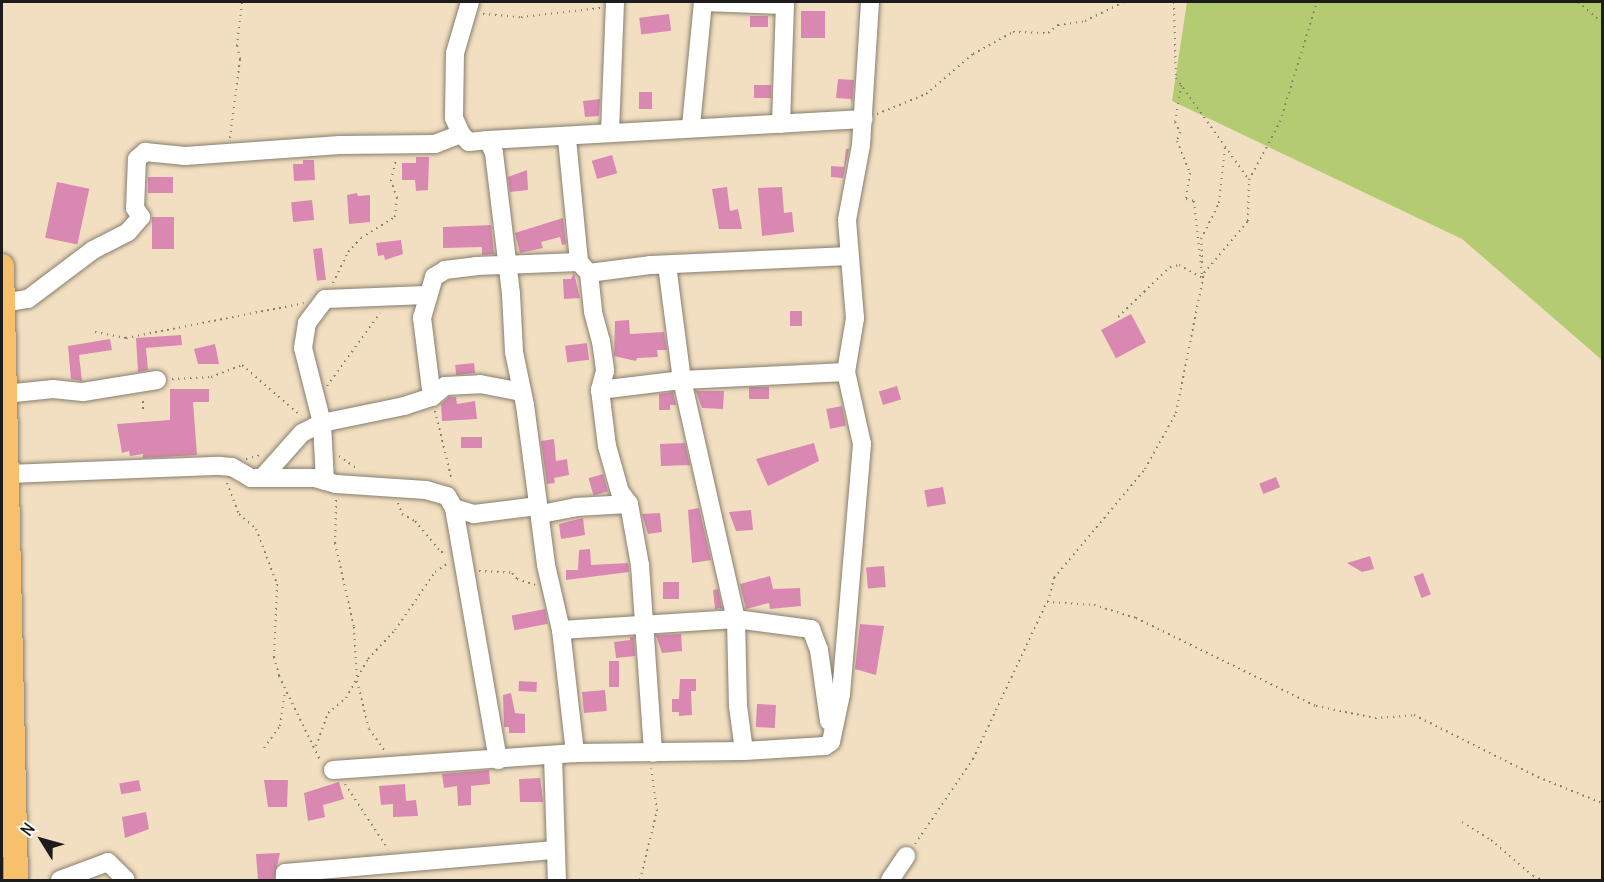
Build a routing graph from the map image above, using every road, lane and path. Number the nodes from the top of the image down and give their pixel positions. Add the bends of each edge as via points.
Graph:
1 (242, 2) edge
2 (703, 2) edge
3 (870, 2) edge
4 (1124, 2) edge
5 (1174, 2) edge
6 (1317, 2) edge
7 (1578, 2) edge
8 (784, 3) edge
9 (470, 5) edge
10 (615, 5) edge
11 (1602, 22) edge
12 (1181, 85) junction
13 (863, 119) junction
14 (781, 124) junction
15 (691, 126) junction
16 (610, 132) junction
17 (460, 134) junction
18 (567, 139) junction
19 (488, 140) junction
20 (397, 145) junction
21 (1225, 147) junction
22 (227, 154) junction
23 (1249, 180) junction
24 (849, 256) junction
25 (668, 265) junction
26 (2, 266) edge
27 (507, 268) junction
28 (584, 268) junction
29 (1202, 278) junction
30 (426, 295) junction
31 (391, 298) junction
32 (325, 299) junction
33 (2, 303) edge
34 (1118, 317) dead end
35 (95, 332) dead end
36 (846, 372) junction
37 (157, 380) joint
38 (682, 380) junction
39 (600, 390) junction
40 (522, 392) junction
41 (5, 394) junction
42 (432, 397) junction
43 (316, 400) junction
44 (314, 421) junction
45 (323, 444) junction
46 (220, 466) junction
47 (8, 474) junction
48 (262, 478) junction
49 (331, 482) junction
50 (384, 486) junction
51 (629, 504) junction
52 (454, 508) junction
53 (539, 510) junction
54 (464, 559) junction
55 (552, 588) junction
56 (1047, 602) junction
57 (736, 619) junction
58 (645, 623) junction
59 (561, 630) junction
60 (357, 681) junction
61 (285, 689) junction
62 (831, 742) junction
63 (316, 746) junction
64 (264, 748) dead end
65 (744, 751) junction
66 (576, 753) junction
67 (653, 753) junction
68 (553, 755) junction
69 (498, 760) junction
70 (382, 768) junction
71 (328, 771) junction
72 (1602, 803) edge
73 (1462, 822) dead end
74 (555, 850) junction
75 (906, 856) joint
76 (398, 860) junction
77 (16, 880) edge
78 (60, 880) edge
79 (126, 880) edge
80 (285, 880) edge
81 (557, 880) edge
82 (640, 880) edge
83 (890, 880) edge
84 (1544, 880) edge

1 - 22 path via 237,46 240,59
2 - 8 street
2 - 15 street
3 - 13 street
4 - 13 path via 1048,33 1013,32 973,54 926,94
5 - 12 path via 1173,56
6 - 23 path via 1280,122
7 - 11 path
8 - 14 street
9 - 10 path via 521,17
9 - 17 street via 453,71 454,118
10 - 16 street
12 - 21 path
12 - 29 path via 1175,122 1190,173 1186,199 1194,201
13 - 14 street
13 - 24 street via 857,181 848,220
14 - 15 street
15 - 16 street
16 - 18 street
17 - 19 street via 469,142
17 - 20 street via 435,144
18 - 19 street
18 - 28 street
19 - 27 street via 494,153
20 - 22 street via 340,145
20 - 32 path via 391,181 397,198 395,217 361,238 348,252
21 - 23 path
21 - 29 path via 1219,203 1201,239
22 - 33 street via 145,152 137,159 135,208 141,217 128,232 93,250 28,299
23 - 29 path via 1248,221
24 - 25 street
24 - 36 street via 855,318
25 - 28 street
25 - 38 street
26 - 33 main road
27 - 28 street
27 - 30 street via 445,270 435,277
27 - 40 street via 514,352
28 - 39 street via 605,371
29 - 34 path via 1179,265 1170,267
29 - 56 path via 1176,413 1145,469 1054,578
30 - 31 street
30 - 42 street via 422,318
31 - 32 street
31 - 43 path
32 - 35 path via 126,338
32 - 43 street via 307,324 303,348
33 - 41 main road
36 - 38 street
36 - 62 street via 862,444 842,684
37 - 41 street via 83,392 53,389
37 - 44 path via 211,377 242,365
38 - 39 street
38 - 57 street
39 - 51 street via 610,457 620,492
40 - 42 street via 480,384 445,386
40 - 53 street
41 - 47 main road
42 - 44 street
42 - 52 path via 453,486
43 - 44 street
44 - 45 street
44 - 48 street
45 - 49 street
45 - 50 path
46 - 47 street
46 - 48 street via 232,467 251,478
46 - 61 path via 239,514 256,529 277,584 274,657
47 - 77 main road
48 - 49 street
49 - 50 street
49 - 60 path via 335,543 354,627
50 - 52 street via 447,496
50 - 54 path via 402,514 416,521 441,552
51 - 53 street
51 - 58 street
52 - 53 street via 474,514
52 - 54 street
53 - 55 street
54 - 55 path via 485,573 512,573 517,579
54 - 60 path via 435,572 395,630 369,659
54 - 69 street
55 - 59 street
56 - 72 path via 1094,605 1136,618 1316,706 1375,718 1414,715 1538,777
56 - 75 path via 973,759
57 - 58 street
57 - 62 street via 801,626 816,635
57 - 65 street via 738,706
58 - 59 street
58 - 67 street
59 - 66 street
60 - 63 path via 346,698 328,713
60 - 70 path via 369,729 386,749
61 - 63 path
61 - 64 path via 280,726
62 - 65 street via 825,746
63 - 71 path
65 - 67 street
66 - 67 street
66 - 68 street
67 - 82 path via 650,781 657,811
68 - 69 street
68 - 74 street
69 - 70 street
70 - 71 street
71 - 76 path
73 - 84 path via 1491,840 1533,876
74 - 76 street
74 - 81 street
75 - 83 street
76 - 80 street via 285,873
78 - 79 street via 108,862

